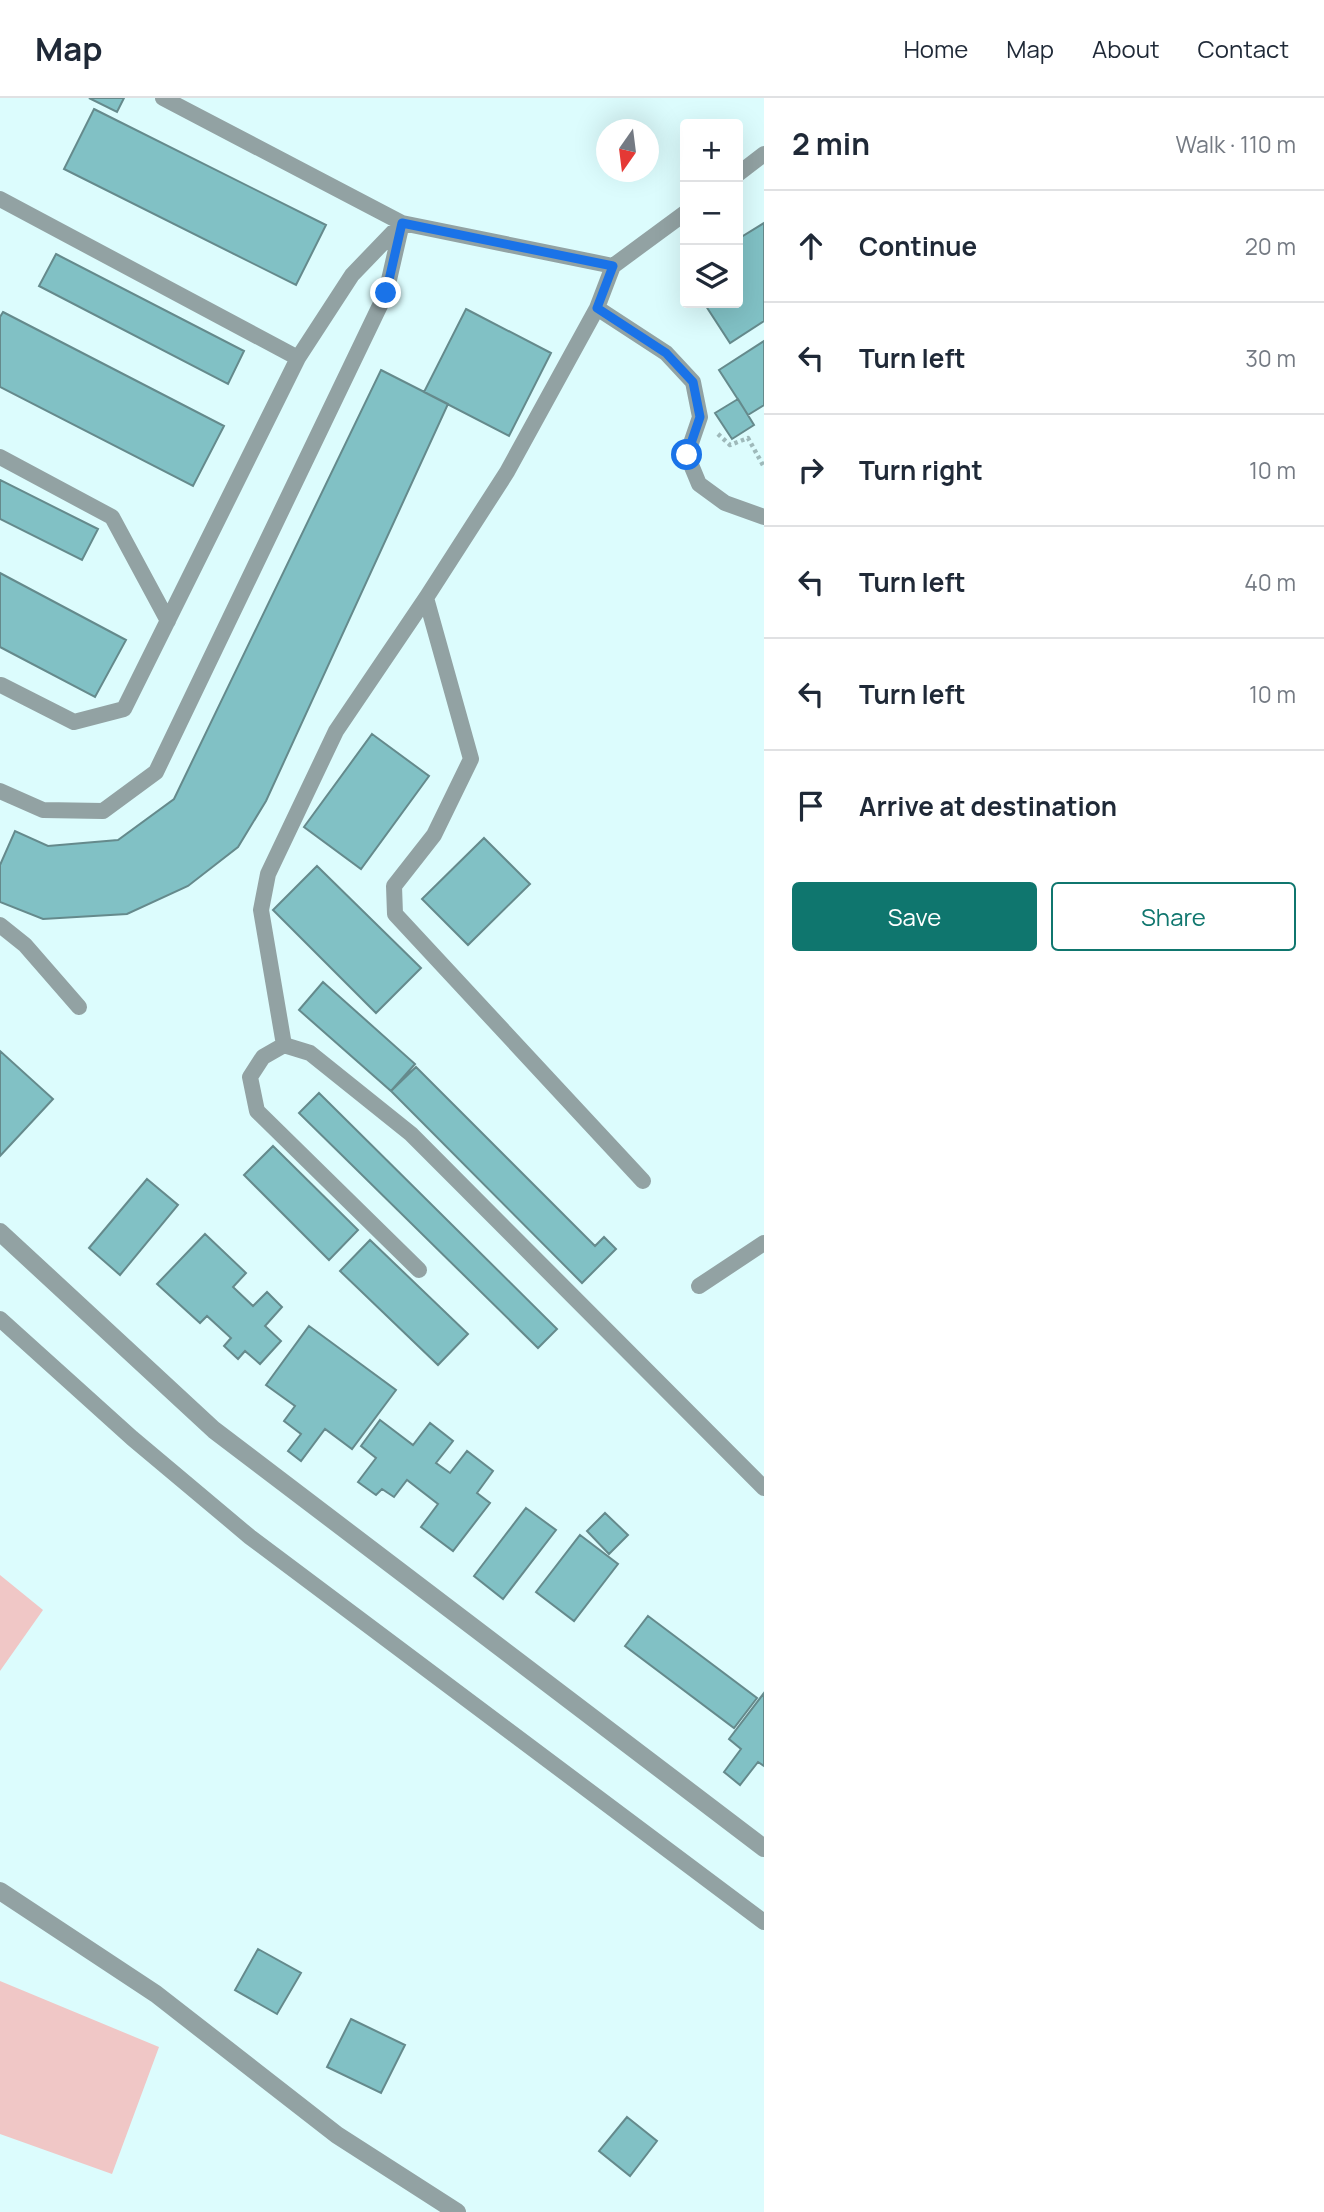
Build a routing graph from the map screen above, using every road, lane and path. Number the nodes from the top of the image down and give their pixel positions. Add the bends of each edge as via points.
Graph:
1 (163, 98) edge
2 (764, 155) edge
3 (743, 170) edge
4 (0, 199) edge
5 (680, 217) edge
6 (402, 223) junction
7 (613, 266) junction
8 (597, 308) junction
9 (298, 358) junction
10 (700, 417) junction
11 (0, 457) edge
12 (764, 467) edge
13 (764, 517) edge
14 (426, 597) junction
15 (168, 621) junction
16 (0, 686) edge
17 (0, 791) edge
18 (0, 925) edge
19 (79, 1007) dead end
20 (284, 1045) junction
21 (643, 1181) dead end
22 (0, 1232) edge
23 (764, 1243) edge
24 (419, 1270) dead end
25 (699, 1286) dead end
26 (0, 1319) edge
27 (764, 1488) edge
28 (764, 1847) edge
29 (0, 1891) edge
30 (764, 1922) edge
31 (457, 2212) edge

1 - 6 lane
2 - 3 lane
4 - 9 lane
5 - 7 lane
6 - 7 lane
6 - 9 lane via 352,275
6 - 17 lane via 386,293 156,772 103,811 43,810
7 - 8 lane
8 - 10 lane via 666,353 693,382
8 - 14 lane via 507,472
9 - 15 lane
10 - 12 path via 730,445 748,438
10 - 13 lane via 687,455 699,484 725,503
11 - 15 lane via 112,517
14 - 20 lane via 336,731 268,874 261,910
14 - 21 lane via 471,759 434,835 394,886 395,914
15 - 16 lane via 124,709 74,722
18 - 19 lane via 25,945
20 - 24 lane via 263,1057 250,1077 257,1111
20 - 27 lane via 310,1053 411,1134
22 - 28 street via 214,1430
23 - 25 lane
26 - 30 lane via 250,1537
29 - 31 street via 156,1994 337,2136

